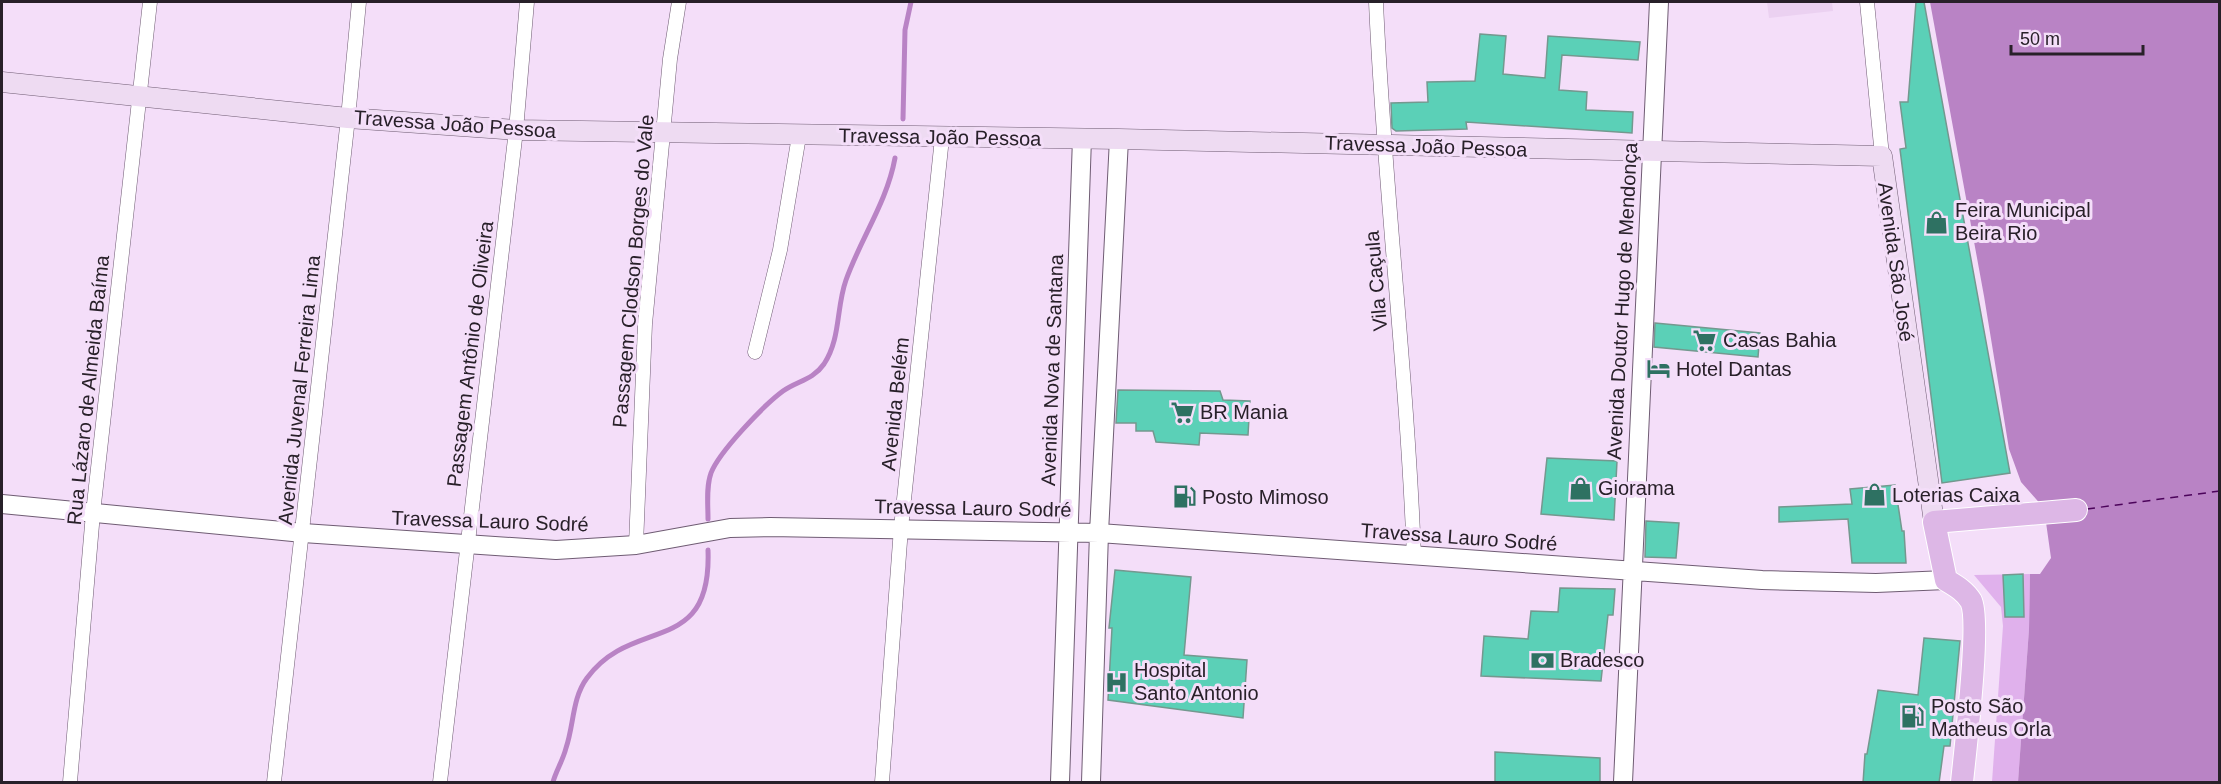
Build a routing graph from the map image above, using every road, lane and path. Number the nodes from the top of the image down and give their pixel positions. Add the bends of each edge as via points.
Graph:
1 (150, 2) edge
2 (359, 2) edge
3 (527, 2) edge
4 (679, 2) edge
5 (1376, 2) edge
6 (1659, 2) edge
7 (1867, 2) edge
8 (2, 82) edge
9 (141, 95) junction
10 (348, 118) junction
11 (516, 130) junction
12 (664, 133) junction
13 (799, 136) junction
14 (942, 138) junction
15 (1082, 138) junction
16 (1119, 139) junction
17 (1384, 145) junction
18 (1652, 152) junction
19 (1882, 156) junction
20 (755, 352) dead end
21 (1075, 375) junction
22 (1107, 377) junction
23 (2, 504) edge
24 (2076, 510) dead end
25 (93, 513) junction
26 (1934, 522) junction
27 (901, 528) junction
28 (1067, 532) junction
29 (303, 533) junction
30 (1100, 533) junction
31 (468, 545) junction
32 (636, 546) junction
33 (1414, 557) junction
34 (1631, 572) junction
35 (1946, 580) junction
36 (1061, 759) junction
37 (1092, 760) junction
38 (70, 783) edge
39 (274, 783) edge
40 (440, 783) edge
41 (882, 783) edge
42 (1060, 783) edge
43 (1091, 783) edge
44 (1623, 783) edge
45 (1962, 783) edge

1 - 9 street, Rua Lázaro de Almeida Baíma
2 - 10 street, Avenida Juvenal Ferreira Lima
3 - 11 street, Passagem Antônio de Oliveira
4 - 12 street, Passagem Clodson Borges do Vale
5 - 17 street, Vila Caçula
6 - 18 street, Avenida Doutor Hugo de Mendonça
7 - 19 street, Avenida São José
8 - 9 main road, Travessa João Pessoa
9 - 10 main road, Travessa João Pessoa
9 - 25 street, Rua Lázaro de Almeida Baíma
10 - 11 main road, Travessa João Pessoa
10 - 29 street, Avenida Juvenal Ferreira Lima
11 - 12 main road, Travessa João Pessoa
11 - 31 street, Passagem Antônio de Oliveira
12 - 13 main road, Travessa João Pessoa
12 - 32 street, Passagem Clodson Borges do Vale via 645,324
13 - 14 main road, Travessa João Pessoa
13 - 20 street via 780,250
14 - 15 main road, Travessa João Pessoa
14 - 27 street, Avenida Belém
15 - 16 main road, Travessa João Pessoa
15 - 21 street, Avenida Nova de Santana
16 - 17 main road, Travessa João Pessoa
16 - 22 street
17 - 18 main road, Travessa João Pessoa
17 - 33 street, Vila Caçula via 1410,448
18 - 19 main road, Travessa João Pessoa
18 - 34 street, Avenida Doutor Hugo de Mendonça
19 - 26 main road, Avenida São José
21 - 22 street
21 - 28 street, Avenida Nova de Santana
22 - 30 street
23 - 25 street, Travessa Lauro Sodré
24 - 26 main road
25 - 29 street, Travessa Lauro Sodré
25 - 38 street, Rua Lázaro de Almeida Baíma
26 - 35 main road
27 - 28 street, Travessa Lauro Sodré
27 - 32 street, Travessa Lauro Sodré via 730,528
27 - 41 street, Avenida Belém
28 - 30 street, Travessa Lauro Sodré
28 - 36 street, Avenida Nova de Santana
29 - 31 street, Travessa Lauro Sodré
29 - 39 street, Avenida Juvenal Ferreira Lima
30 - 33 street, Travessa Lauro Sodré
30 - 37 street
31 - 32 street, Travessa Lauro Sodré via 556,550
31 - 40 street, Passagem Antônio de Oliveira
33 - 34 street, Travessa Lauro Sodré
34 - 35 street, Travessa Lauro Sodré via 1796,581
34 - 44 street, Avenida Doutor Hugo de Mendonça
35 - 45 main road via 1972,603 1974,621
36 - 37 street
36 - 42 street, Avenida Nova de Santana
37 - 43 street

